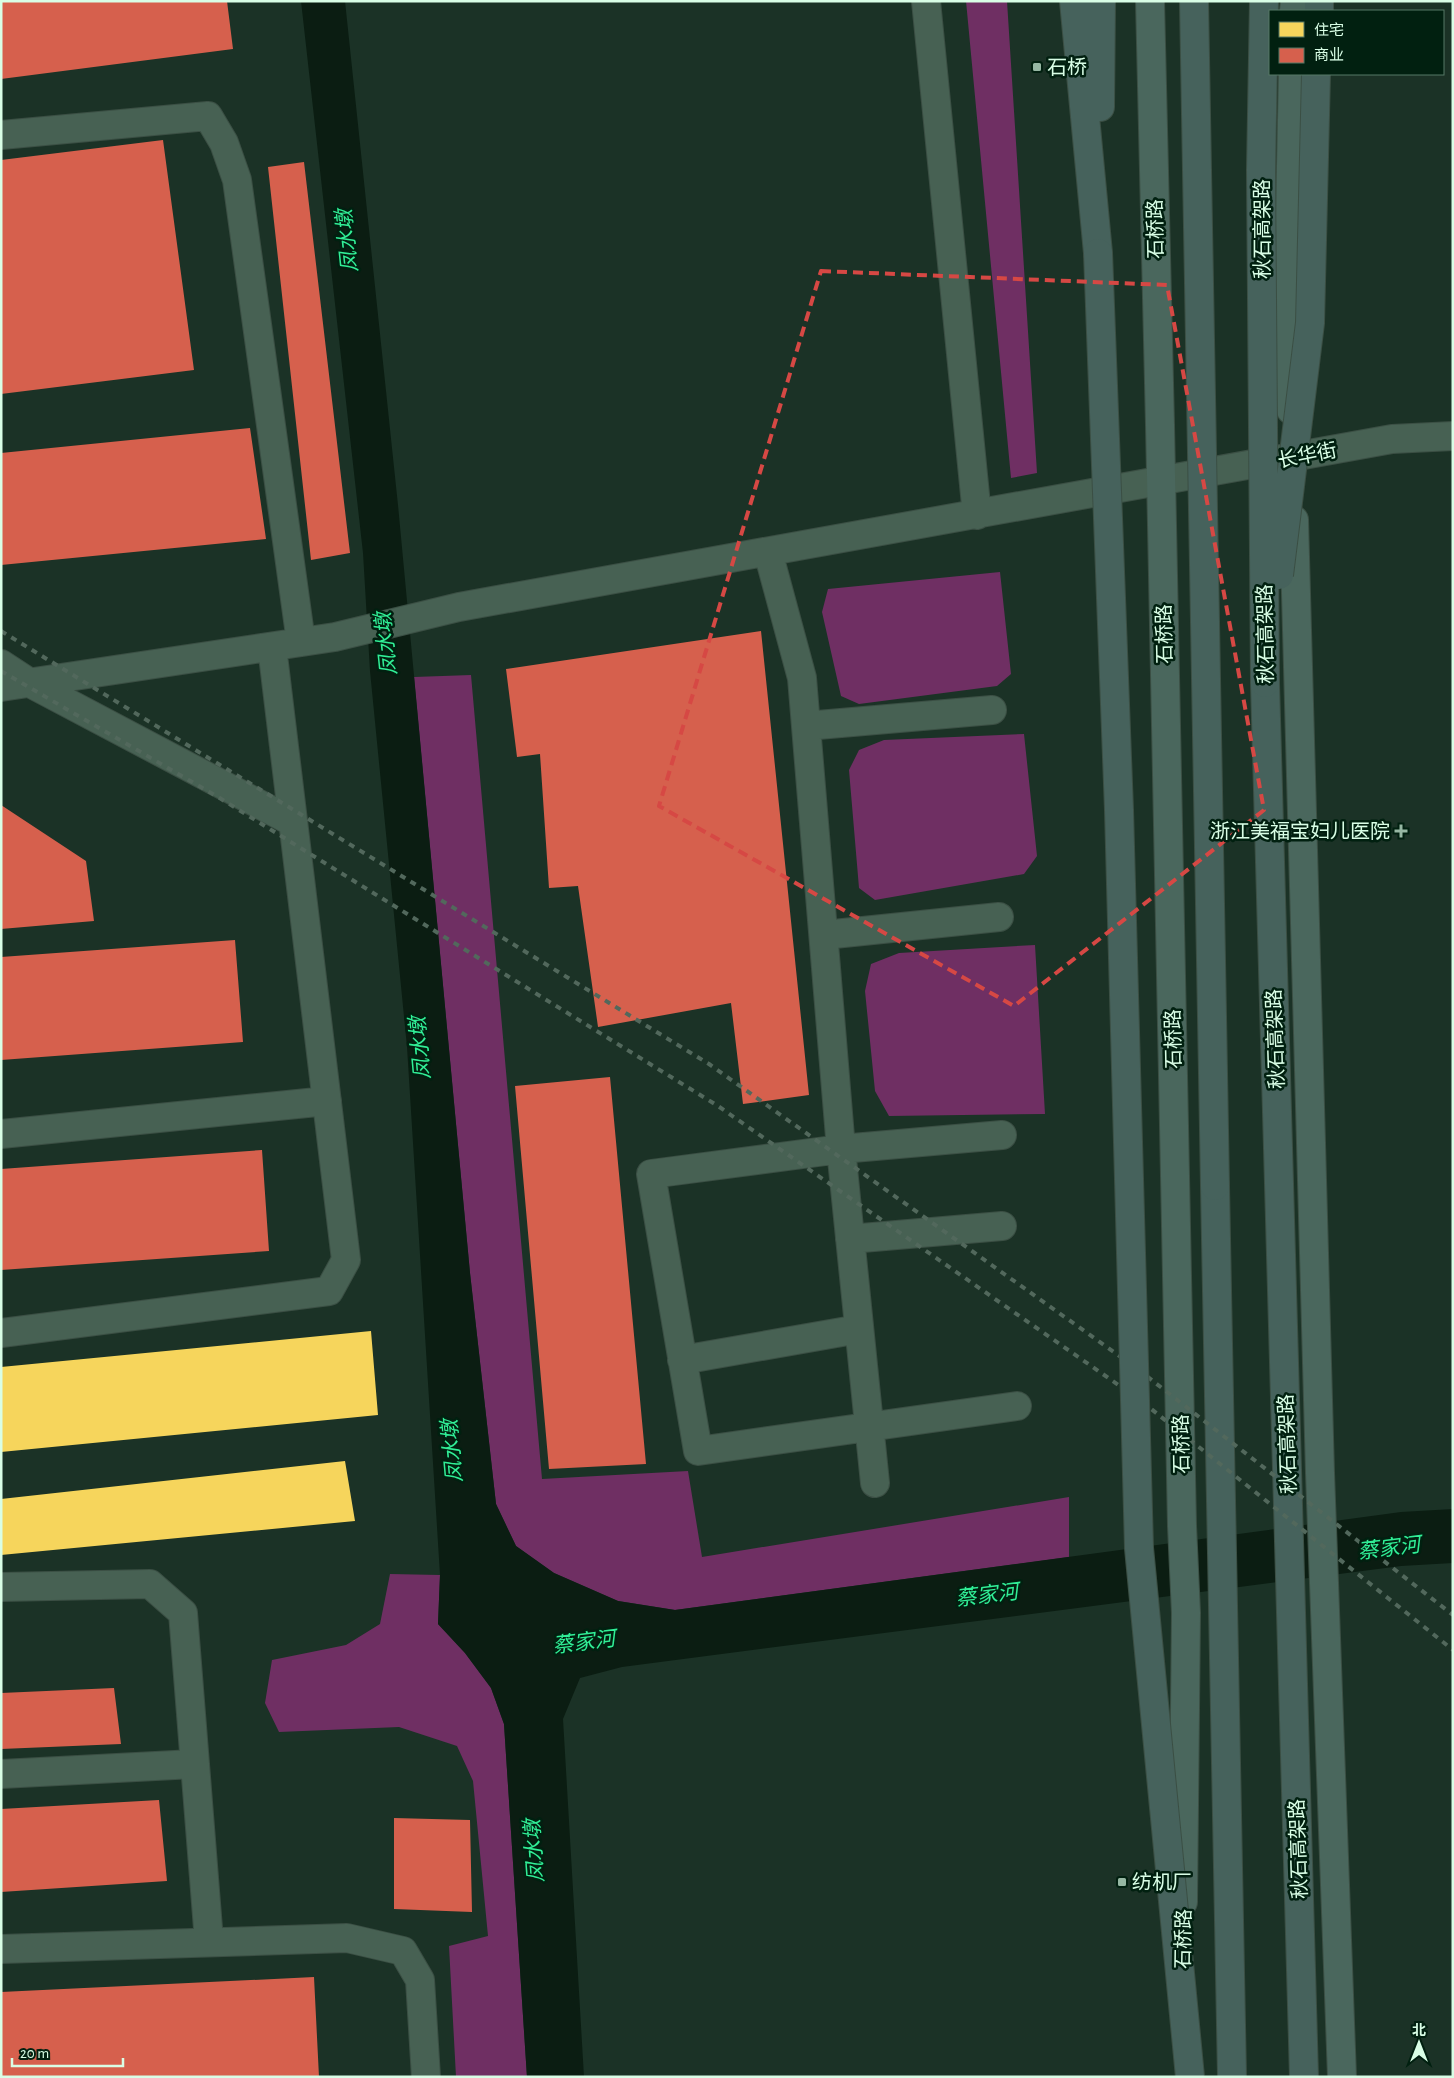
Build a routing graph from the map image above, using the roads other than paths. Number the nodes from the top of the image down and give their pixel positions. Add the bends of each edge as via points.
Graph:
1 (926, 1) edge
2 (1074, 1) edge
3 (1101, 1) edge
4 (1150, 1) edge
5 (1194, 1) edge
6 (1264, 1) edge
7 (1293, 75) edge
8 (1316, 75) edge
9 (1, 135) edge
10 (1098, 253) junction
11 (1453, 436) edge
12 (1292, 458) junction
13 (1161, 482) junction
14 (977, 515) junction
15 (768, 552) junction
16 (301, 642) junction
17 (272, 646) junction
18 (1, 664) edge
19 (30, 683) junction
20 (1265, 683) junction
21 (1, 687) edge
22 (992, 710) dead end
23 (806, 726) junction
24 (294, 822) junction
25 (999, 917) dead end
26 (824, 935) junction
27 (327, 1101) junction
28 (1, 1134) edge
29 (1002, 1136) dead end
30 (841, 1149) junction
31 (1002, 1226) dead end
32 (850, 1239) junction
33 (859, 1329) junction
34 (1, 1333) edge
35 (682, 1360) junction
36 (1017, 1406) dead end
37 (869, 1426) junction
38 (875, 1483) dead end
39 (1, 1587) edge
40 (194, 1764) junction
41 (1, 1774) edge
42 (209, 1941) junction
43 (1, 1949) edge
44 (426, 2077) edge
45 (1181, 2077) edge
46 (1190, 2077) edge
47 (1232, 2077) edge
48 (1304, 2077) edge
49 (1342, 2077) edge

1 - 14 street
2 - 10 highway
3 - 10 highway
4 - 13 main road, 石桥路
5 - 47 highway, bridge
6 - 20 highway, 秋石高架路, bridge
7 - 12 main road via 1288,305
8 - 20 highway, bridge via 1310,323
9 - 16 street via 208,116 224,143 236,180
10 - 46 highway, bridge via 1119,810 1139,1548
11 - 12 street, 长华街 via 1392,438
12 - 13 street, 长华街
12 - 49 main road via 1320,1473
13 - 14 street, 长华街
13 - 45 main road, 石桥路 via 1186,1613
14 - 15 street, 长华街
15 - 16 street, 长华街 via 459,607 336,637
15 - 23 street via 802,678
16 - 17 street, 长华街
17 - 19 street, 长华街
17 - 24 street
18 - 19 street
19 - 21 street, 长华街
19 - 24 street
20 - 48 highway, 秋石高架路
22 - 23 street
23 - 26 street
24 - 27 street
25 - 26 street
26 - 30 street
27 - 28 street
27 - 34 street via 346,1260 329,1291
29 - 30 street
30 - 32 street
30 - 35 street via 650,1174
31 - 32 street
32 - 33 street
33 - 35 street
33 - 37 street
35 - 37 street via 698,1451
36 - 37 street
37 - 38 street
39 - 40 street via 150,1584 183,1613
40 - 41 street
40 - 42 street
42 - 43 street
42 - 44 street via 347,1938 403,1951 420,1980

